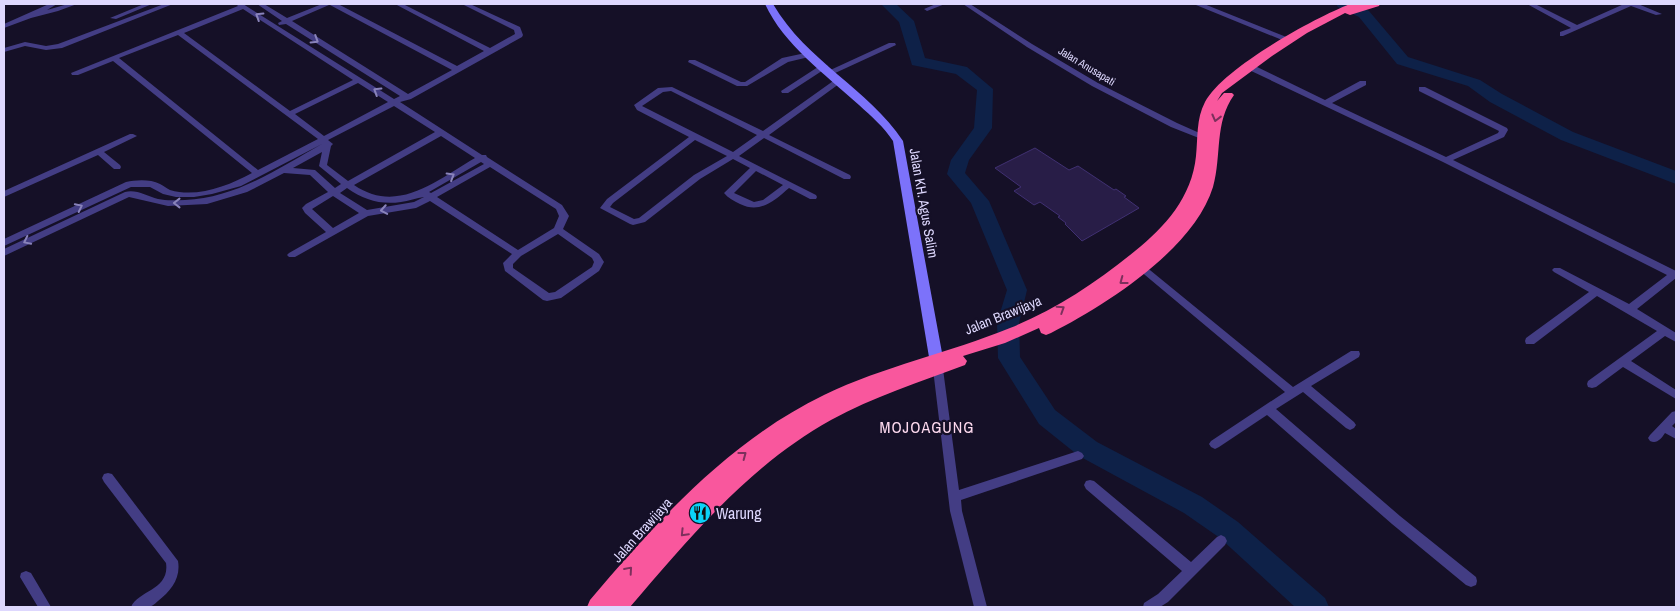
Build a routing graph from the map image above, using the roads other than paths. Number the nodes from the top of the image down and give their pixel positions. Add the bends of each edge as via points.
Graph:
1 (54, 4) edge
2 (74, 4) edge
3 (149, 4) edge
4 (168, 4) edge
5 (260, 4) edge
6 (327, 4) edge
7 (333, 4) edge
8 (398, 4) edge
9 (465, 4) edge
10 (770, 4) edge
11 (942, 4) edge
12 (966, 4) edge
13 (1198, 4) edge
14 (1530, 4) edge
15 (1631, 4) edge
16 (241, 5) edge
17 (1367, 5) edge
18 (927, 9) dead end
19 (1345, 12) junction
20 (1658, 14) dead end
21 (29, 16) junction
22 (286, 22) junction
23 (4, 26) edge
24 (275, 27) junction
25 (1575, 27) junction
26 (178, 32) junction
27 (1562, 34) dead end
28 (1290, 40) junction
29 (892, 45) dead end
30 (4, 48) edge
31 (491, 52) junction
32 (810, 54) junction
33 (114, 58) junction
34 (692, 62) dead end
35 (1255, 69) junction
36 (458, 70) junction
37 (827, 70) junction
38 (75, 74) dead end
39 (359, 80) junction
40 (839, 81) junction
41 (1363, 83) dead end
42 (1422, 90) dead end
43 (786, 91) dead end
44 (407, 96) junction
45 (1325, 103) junction
46 (398, 104) junction
47 (289, 114) junction
48 (442, 132) junction
49 (132, 136) dead end
50 (694, 136) junction
51 (763, 136) junction
52 (1208, 139) junction
53 (325, 142) junction
54 (99, 152) junction
55 (731, 156) junction
56 (483, 158) junction
57 (1446, 160) junction
58 (492, 163) junction
59 (323, 166) junction
60 (117, 167) dead end
61 (277, 167) junction
62 (755, 168) junction
63 (312, 172) junction
64 (258, 173) junction
65 (847, 177) dead end
66 (347, 184) junction
67 (788, 184) junction
68 (333, 192) junction
69 (4, 194) edge
70 (428, 195) junction
71 (813, 197) dead end
72 (366, 213) junction
73 (558, 230) junction
74 (333, 233) junction
75 (4, 243) edge
76 (4, 253) edge
77 (518, 254) junction
78 (292, 255) dead end
79 (1142, 268) junction
80 (1558, 270) dead end
81 (1676, 274) edge
82 (1597, 292) junction
83 (1630, 310) junction
84 (1664, 331) junction
85 (1021, 335) junction
86 (1676, 338) edge
87 (1530, 341) dead end
88 (1355, 354) dead end
89 (1623, 361) junction
90 (937, 363) junction
91 (1592, 384) dead end
92 (1303, 386) junction
93 (1292, 392) junction
94 (1676, 395) edge
95 (1268, 409) junction
96 (1676, 415) edge
97 (1350, 425) dead end
98 (1664, 427) junction
99 (1676, 434) edge
100 (1654, 438) dead end
101 (1215, 444) dead end
102 (1078, 456) dead end
103 (108, 478) dead end
104 (1090, 485) dead end
105 (954, 497) junction
106 (1220, 542) dead end
107 (1191, 570) junction
108 (26, 577) dead end
109 (1471, 581) dead end
110 (45, 607) edge
111 (138, 607) edge
112 (597, 607) edge
113 (618, 607) edge
114 (981, 607) edge
115 (1149, 607) edge

1 - 21 street
2 - 21 street
3 - 30 street via 56,41 28,38
4 - 30 street via 59,46 46,48 25,44
5 - 22 street
6 - 22 street
7 - 36 street
8 - 31 street
9 - 31 street via 519,32 514,39
10 - 32 street, Jalan KH. Agus Salim via 793,39
11 - 18 street
12 - 52 street, Jalan Anusapati via 1112,94
13 - 28 street
14 - 25 street
15 - 20 street
15 - 25 street
24 -> 16 street
16 - 26 street
17 - 19 highway, Jalan Brawijaya
19 - 28 highway, Jalan Brawijaya
19 - 35 highway, Jalan Brawijaya
21 - 23 street
22 - 24 street
22 -> 44 street
24 - 39 street
25 - 27 street
26 - 33 street
26 - 47 street
28 - 35 highway, Jalan Brawijaya
29 - 37 street
31 - 36 street
32 - 34 street via 785,60 747,84 740,84
32 - 37 street, Jalan KH. Agus Salim
33 - 38 street
33 - 64 street
35 - 45 street
35 - 52 highway, Jalan Brawijaya via 1221,104
36 - 44 street
37 - 40 street, Jalan KH. Agus Salim
37 - 43 street
46 -> 39 street
39 - 47 street
40 - 51 street
40 - 90 street, Jalan KH. Agus Salim via 880,118 898,141
41 - 45 street
42 - 57 street via 1498,126 1504,132
44 - 46 street via 406,102
45 - 57 street
46 - 48 street
46 - 53 street
47 - 53 street
48 - 56 street
48 - 66 street
49 - 54 street
50 - 51 street via 638,105 661,90 672,89
50 - 55 street
50 - 55 street via 610,201 606,208 638,222 697,177
51 - 55 street
51 - 65 street
52 - 79 highway, Jalan Brawijaya via 1212,163 1198,204 1172,239
85 -> 52 highway, Jalan Brawijaya via 1090,290 1157,240 1189,199 1198,179
53 - 59 street
53 - 61 street
54 - 60 street
54 - 69 street
55 - 62 street
56 - 58 street
70 -> 56 street
57 - 81 street
58 - 70 street
58 - 73 street via 560,206 564,216
59 - 63 street
59 - 66 street
61 - 63 street
61 - 64 street
61 -> 76 street via 238,192 207,201 168,203 136,194 120,197
62 - 67 street
62 - 67 street via 728,193 756,206 762,205
63 - 68 street
75 -> 64 street via 129,184 146,183 167,192 188,195 224,189
66 - 68 street
66 - 70 street via 373,200
67 - 71 street
68 - 72 street
68 - 74 street via 307,208
70 -> 72 street via 416,205
70 - 77 street
72 - 74 street
73 - 77 street
73 - 77 street via 596,256 599,262 596,269 558,295 547,297 508,269 508,263
74 - 78 street
79 -> 85 highway, Jalan Brawijaya via 1070,316
79 - 93 street
80 - 82 street
81 - 83 street
82 - 83 street
82 - 87 street
83 - 84 street
84 - 86 street
84 - 89 street
85 - 90 highway, Jalan Brawijaya
88 - 92 street
89 - 91 street
89 - 94 street
90 - 105 street
112 -> 90 highway, Jalan Brawijaya via 700,492 763,440 794,419 867,383
90 -> 113 highway, Jalan Brawijaya via 825,415 746,469
92 - 93 street
92 - 97 street
93 - 95 street
95 - 101 street
95 - 109 street
96 - 98 street
98 - 99 street
98 - 100 street
102 - 105 street
103 - 111 street via 175,568 174,576 167,584
104 - 107 street
105 - 114 street
106 - 107 street
107 - 115 street via 1163,598
108 - 110 street

